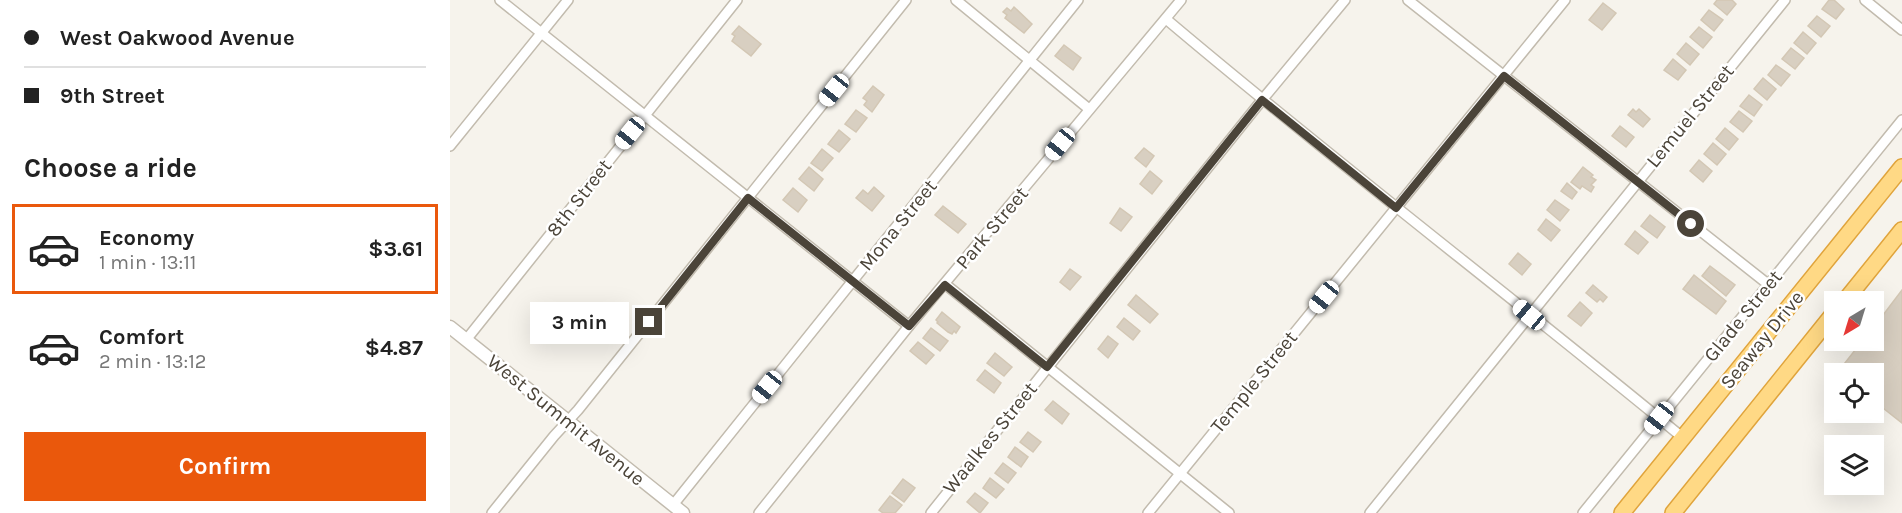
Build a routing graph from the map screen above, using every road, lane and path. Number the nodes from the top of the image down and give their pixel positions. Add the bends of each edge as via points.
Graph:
1 (501, 0) edge
2 (568, 0) edge
3 (737, 0) edge
4 (906, 0) edge
5 (956, 0) edge
6 (1078, 0) edge
7 (1181, 0) edge
8 (1345, 0) edge
9 (1408, 0) edge
10 (1565, 0) edge
11 (1785, 0) edge
12 (1865, 0) edge
13 (1166, 19) junction
14 (1902, 30) edge
15 (541, 33) junction
16 (1030, 60) junction
17 (1504, 76) junction
18 (1262, 100) junction
19 (1089, 109) junction
20 (644, 115) junction
21 (1902, 120) edge
22 (450, 146) edge
23 (1902, 167) edge
24 (1637, 182) junction
25 (748, 198) junction
26 (1396, 208) junction
27 (1902, 230) edge
28 (853, 281) junction
29 (945, 285) junction
30 (1769, 285) junction
31 (1853, 291) edge
32 (1529, 315) junction
33 (1824, 325) edge
34 (909, 326) junction
35 (450, 327) edge
36 (466, 339) junction
37 (1047, 367) junction
38 (1659, 418) junction
39 (567, 421) junction
40 (1683, 437) junction
41 (1179, 473) junction
42 (678, 509) edge
43 (492, 513) edge
44 (759, 513) edge
45 (930, 513) edge
46 (1148, 513) edge
47 (1229, 513) edge
48 (1370, 513) edge
49 (1583, 513) edge
50 (1622, 513) edge
51 (1672, 513) edge

1 - 15 street
2 - 15 street
3 - 20 street, 8th Street
4 - 25 street
5 - 16 street
6 - 16 street, Mona Street
7 - 13 street, Park Street
8 - 18 street, Waalkes Street
9 - 17 street
10 - 17 street, Temple Street
11 - 24 street, Lemuel Street
12 - 14 street
13 - 18 street
13 - 19 street, Park Street
15 - 20 street
15 - 22 street
16 - 19 street
16 - 28 street, Mona Street
17 - 24 street
17 - 26 street, Temple Street
18 - 26 street
18 - 37 street, Waalkes Street
19 - 29 street, Park Street
20 - 25 street
20 - 36 street, 8th Street
21 - 30 street, Glade Street
23 - 40 highway, Seaway Drive
24 - 30 street
24 - 32 street, Lemuel Street
25 - 28 street
25 - 39 street
26 - 32 street
26 - 41 street, Temple Street
27 - 31 highway
28 - 34 street
28 - 42 street, Mona Street
29 - 34 street, Park Street
29 - 37 street
30 - 38 street, Glade Street
32 - 38 street
32 - 48 street, Lemuel Street
33 - 51 highway, Seaway Drive
34 - 44 street, Park Street
35 - 36 street, West Summit Avenue
36 - 39 street, West Summit Avenue
37 - 41 street
37 - 45 street, Waalkes Street
38 - 40 street
38 - 49 street, Glade Street
39 - 42 street, West Summit Avenue
39 - 43 street
40 - 50 highway, Seaway Drive
41 - 46 street, Temple Street
41 - 47 street

